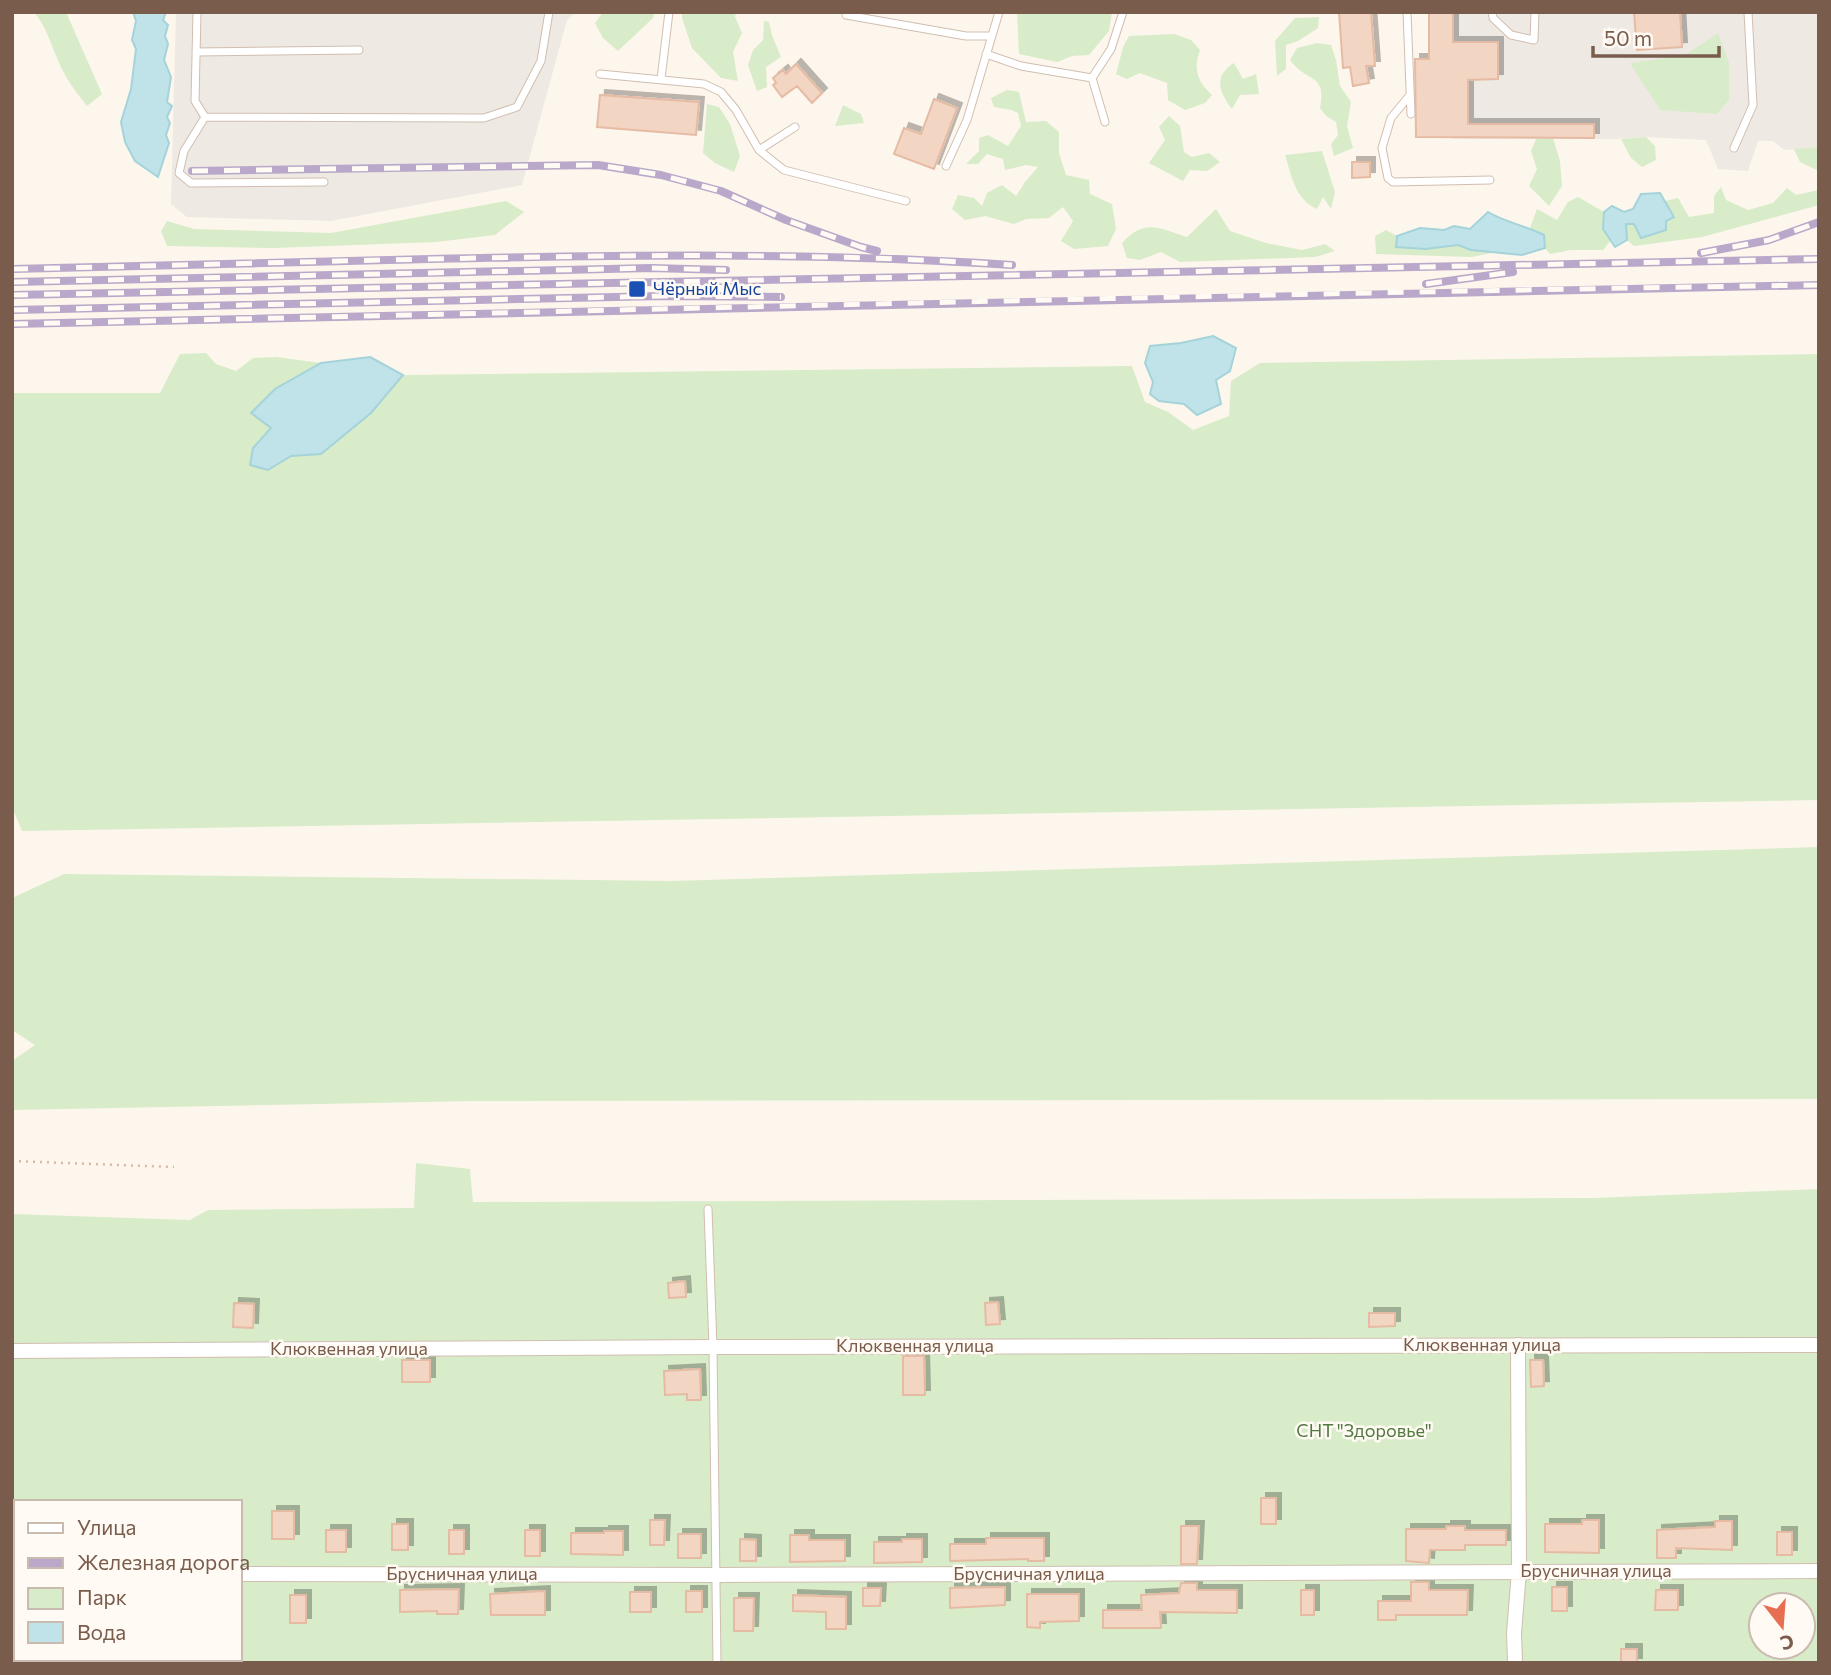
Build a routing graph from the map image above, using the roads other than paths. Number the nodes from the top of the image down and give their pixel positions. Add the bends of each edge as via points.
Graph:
1 (197, 12) edge
2 (549, 12) edge
3 (668, 12) edge
4 (999, 12) edge
5 (1123, 12) edge
6 (1406, 12) edge
7 (1492, 12) edge
8 (1535, 12) edge
9 (1748, 12) edge
10 (846, 15) dead end
11 (991, 36) junction
12 (359, 50) dead end
13 (196, 52) junction
14 (986, 54) junction
15 (600, 74) dead end
16 (1091, 78) junction
17 (661, 79) junction
18 (1410, 95) junction
19 (1411, 114) dead end
20 (205, 117) junction
21 (1105, 122) dead end
22 (795, 127) dead end
23 (1734, 148) dead end
24 (759, 150) junction
25 (946, 166) dead end
26 (1490, 180) dead end
27 (324, 182) dead end
28 (906, 201) dead end
29 (708, 1209) dead end
30 (1518, 1345) junction
31 (1819, 1345) edge
32 (713, 1347) junction
33 (12, 1351) edge
34 (1519, 1571) junction
35 (1819, 1571) edge
36 (242, 1574) edge
37 (718, 1576) junction
38 (717, 1663) edge
39 (1515, 1663) edge

1 - 13 lane
2 - 20 lane via 541,61 517,107 484,118
3 - 17 lane
4 - 11 lane
5 - 16 lane via 1111,49
6 - 18 lane
7 - 8 lane via 1511,35 1535,40
9 - 23 lane via 1754,104
10 - 11 lane
11 - 14 lane
12 - 13 lane
13 - 20 lane via 195,101
14 - 16 lane via 1021,66
14 - 25 lane via 967,120
15 - 17 lane
16 - 21 lane
17 - 24 lane via 704,84 721,92
18 - 19 lane
18 - 26 lane via 1391,118 1382,148 1388,178 1393,182
20 - 27 lane via 184,151 179,173 191,183
22 - 24 lane
24 - 28 lane via 784,170
29 - 32 lane
30 - 31 street, Клюквенная улица
30 - 32 street, Клюквенная улица
30 - 34 street
32 - 33 street, Клюквенная улица
32 - 37 lane
34 - 35 street, Брусничная улица
34 - 37 street, Брусничная улица
34 - 39 street
36 - 37 street, Брусничная улица
37 - 38 lane

